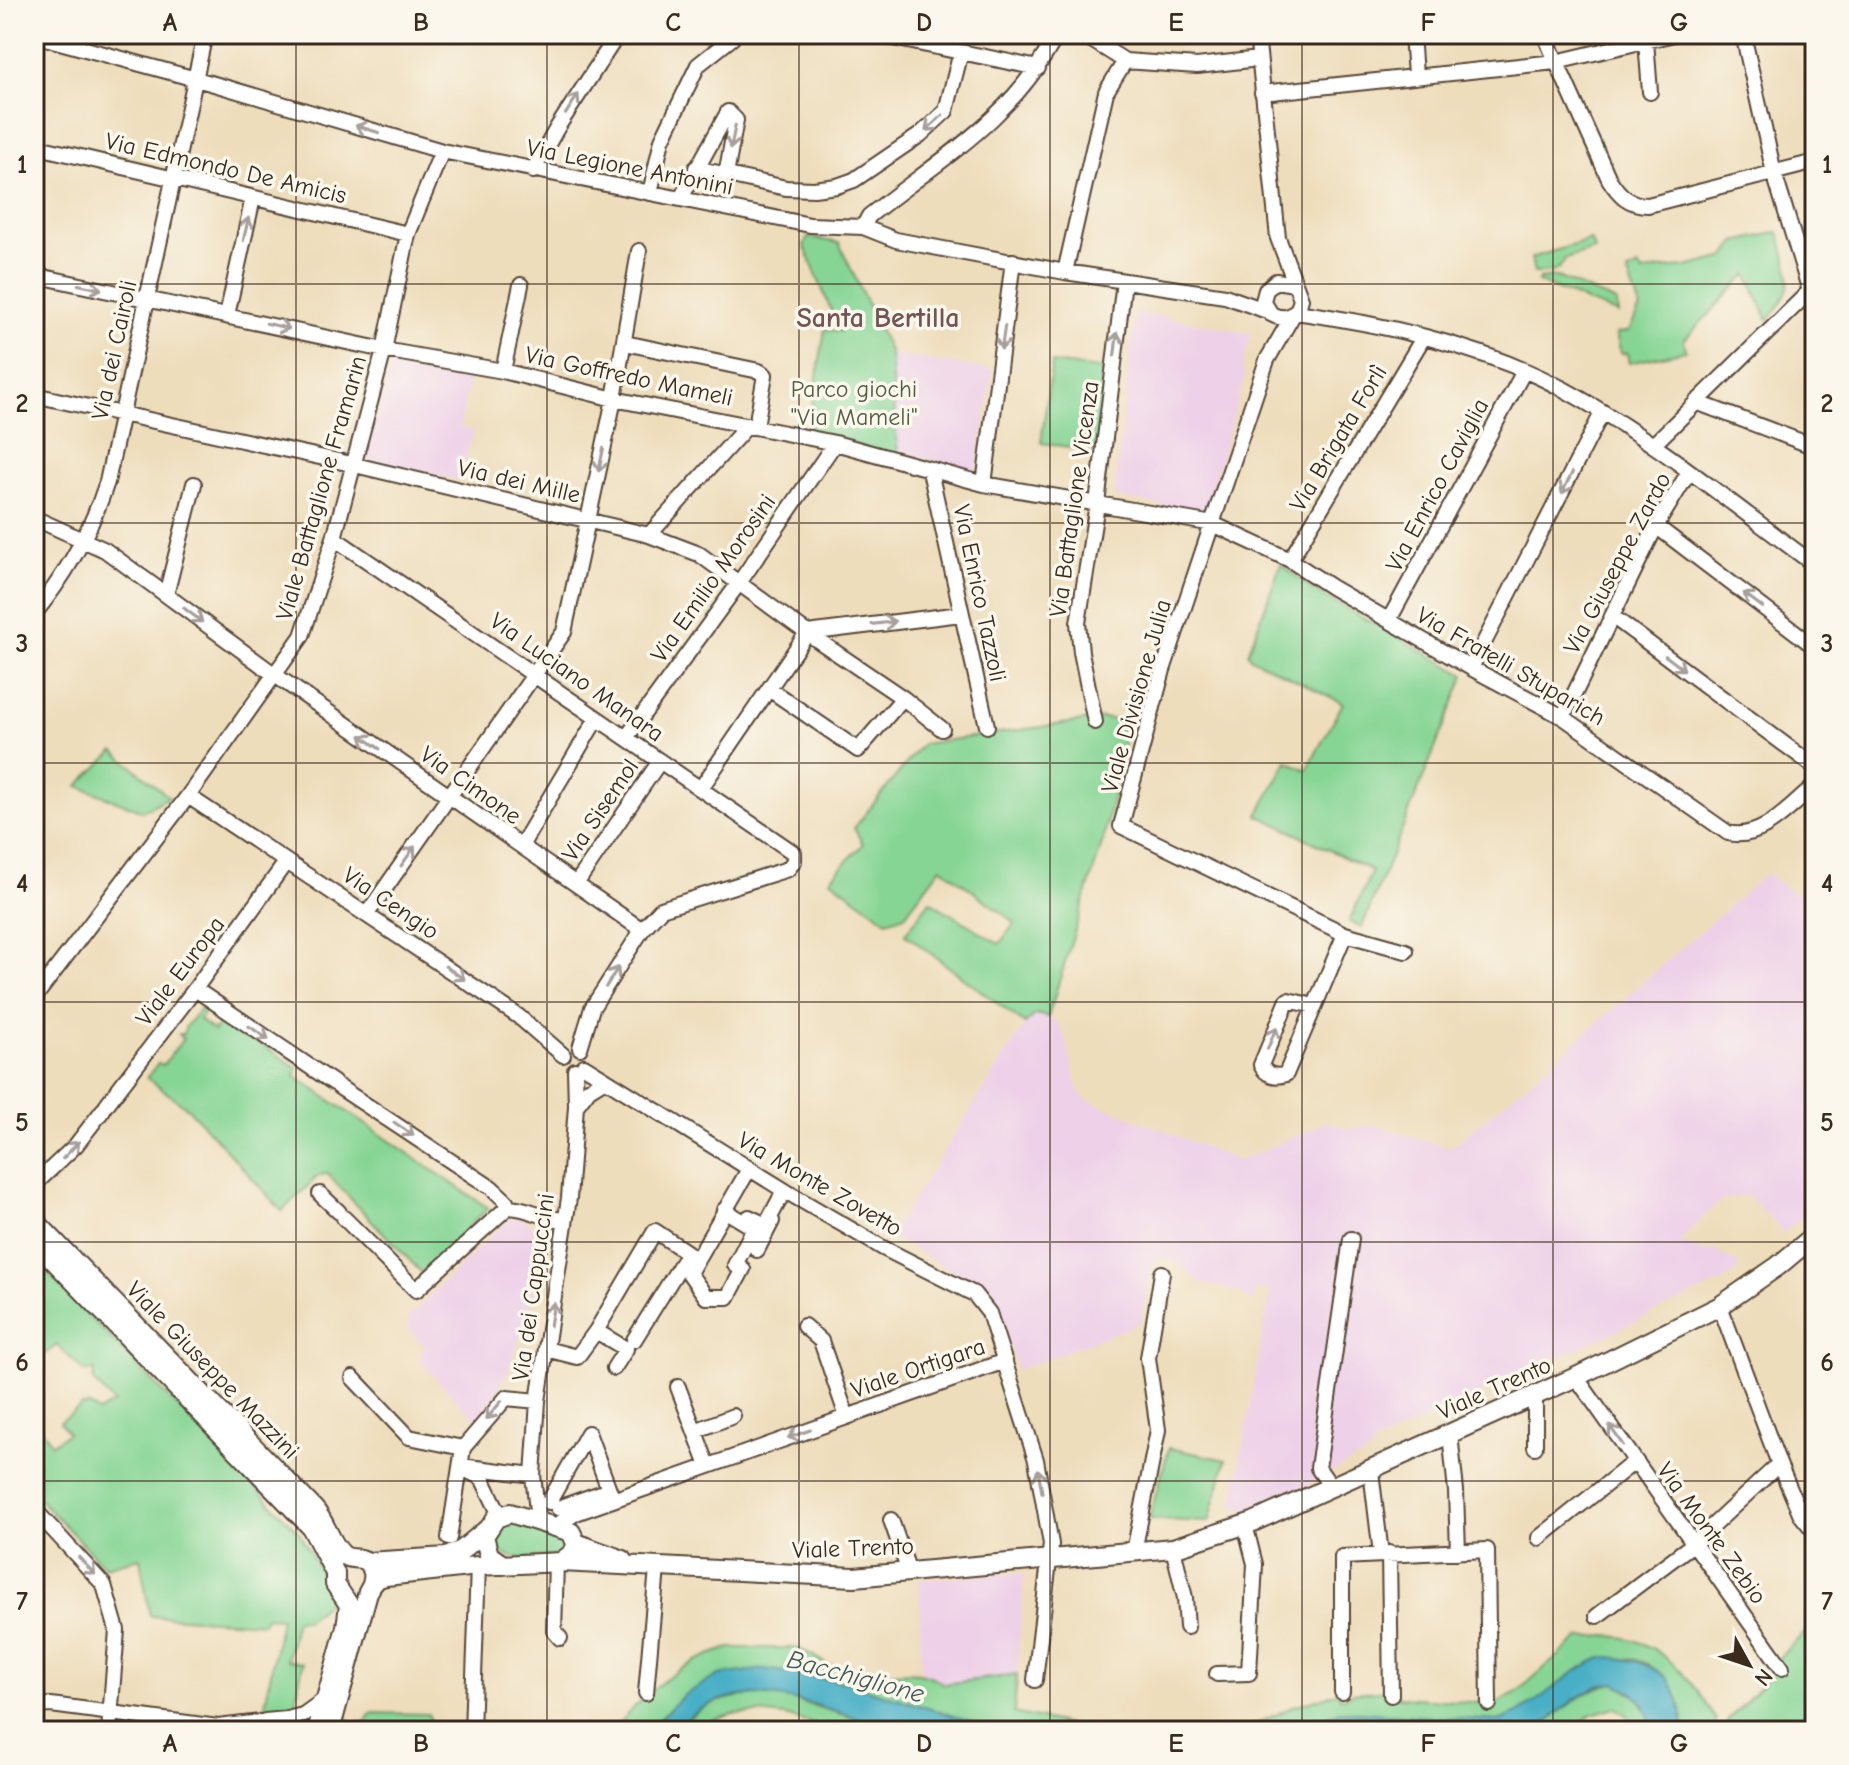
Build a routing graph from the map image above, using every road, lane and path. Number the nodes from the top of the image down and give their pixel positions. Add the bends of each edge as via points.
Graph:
1 (205, 34) edge
2 (618, 34) edge
3 (732, 34) edge
4 (874, 34) edge
5 (1057, 34) edge
6 (1082, 34) edge
7 (1257, 34) edge
8 (1412, 34) edge
9 (1544, 34) edge
10 (1674, 34) edge
11 (1743, 34) edge
12 (43, 36) edge
13 (1646, 41) junction
14 (961, 52) junction
15 (1259, 59) junction
16 (1125, 61) junction
17 (1556, 62) junction
18 (1038, 68) junction
19 (1415, 75) junction
20 (195, 79) junction
21 (1650, 92) dead end
22 (1262, 93) junction
23 (34, 146) edge
24 (442, 151) junction
25 (1815, 162) edge
26 (696, 168) junction
27 (533, 171) junction
28 (1774, 173) junction
29 (726, 175) junction
30 (173, 178) junction
31 (650, 193) junction
32 (253, 198) junction
33 (681, 198) junction
34 (863, 227) junction
35 (408, 234) junction
36 (1279, 246) junction
37 (639, 251) dead end
38 (1013, 261) junction
39 (1065, 272) junction
40 (34, 275) edge
41 (1124, 281) junction
42 (521, 285) dead end
43 (1268, 287) junction
44 (1812, 288) edge
45 (1297, 289) junction
46 (1225, 296) junction
47 (147, 299) junction
48 (1269, 313) junction
49 (1294, 314) junction
50 (227, 315) junction
51 (1333, 316) junction
52 (1423, 338) junction
53 (625, 343) junction
54 (384, 350) junction
55 (1267, 360) junction
56 (503, 371) junction
57 (1524, 371) junction
58 (34, 395) edge
59 (614, 399) junction
60 (1696, 402) junction
61 (1602, 413) junction
62 (122, 414) junction
63 (752, 425) junction
64 (835, 443) junction
65 (1654, 444) junction
66 (1815, 447) edge
67 (353, 465) junction
68 (930, 471) junction
69 (1689, 472) junction
70 (194, 484) dead end
71 (984, 484) junction
72 (1097, 504) junction
73 (34, 518) edge
74 (588, 520) junction
75 (1213, 524) junction
76 (1656, 526) junction
77 (649, 535) junction
78 (84, 538) junction
79 (334, 538) junction
80 (1290, 560) junction
81 (1815, 565) edge
82 (739, 583) junction
83 (166, 595) junction
84 (34, 614) edge
85 (961, 614) junction
86 (1612, 616) junction
87 (1389, 620) junction
88 (807, 633) junction
89 (1815, 647) edge
90 (1471, 668) junction
91 (535, 673) junction
92 (275, 675) junction
93 (769, 689) junction
94 (903, 698) junction
95 (1563, 717) junction
96 (597, 718) junction
97 (1095, 722) dead end
98 (987, 726) dead end
99 (942, 729) dead end
100 (626, 738) junction
101 (660, 761) junction
102 (1815, 767) edge
103 (1815, 786) edge
104 (701, 788) junction
105 (188, 796) junction
106 (450, 797) junction
107 (521, 846) junction
108 (286, 862) junction
109 (576, 884) junction
110 (367, 914) junction
111 (642, 930) junction
112 (1345, 934) junction
113 (1406, 951) dead end
114 (195, 989) junction
115 (34, 998) edge
116 (1314, 1006) junction
117 (580, 1048) junction
118 (563, 1055) junction
119 (579, 1068) junction
120 (605, 1079) junction
121 (576, 1106) junction
122 (749, 1169) junction
123 (34, 1185) edge
124 (786, 1191) junction
125 (320, 1194) dead end
126 (508, 1207) junction
127 (726, 1208) junction
128 (34, 1220) edge
129 (565, 1220) junction
130 (1815, 1235) edge
131 (1351, 1239) dead end
132 (34, 1240) edge
133 (757, 1250) dead end
134 (1162, 1273) dead end
135 (1720, 1306) junction
136 (804, 1326) dead end
137 (596, 1331) junction
138 (634, 1340) dead end
139 (546, 1349) junction
140 (1005, 1361) junction
141 (614, 1368) dead end
142 (1576, 1377) junction
143 (353, 1378) dead end
144 (678, 1387) dead end
145 (1535, 1396) junction
146 (538, 1401) junction
147 (733, 1416) dead end
148 (847, 1417) junction
149 (695, 1431) junction
150 (1450, 1434) junction
151 (1535, 1447) dead end
152 (463, 1448) junction
153 (1634, 1462) junction
154 (1779, 1464) junction
155 (461, 1466) junction
156 (708, 1466) junction
157 (1371, 1471) junction
158 (533, 1475) junction
159 (1332, 1488) junction
160 (611, 1495) junction
161 (34, 1509) edge
162 (550, 1514) junction
163 (500, 1515) junction
164 (891, 1520) dead end
165 (1245, 1525) junction
166 (485, 1531) junction
167 (1815, 1532) edge
168 (449, 1538) dead end
169 (1539, 1538) dead end
170 (576, 1543) junction
171 (1693, 1544) junction
172 (1173, 1548) junction
173 (1134, 1552) junction
174 (1458, 1552) junction
175 (1385, 1554) junction
176 (1051, 1558) junction
177 (358, 1560) junction
178 (558, 1562) junction
179 (503, 1565) junction
180 (478, 1566) junction
181 (649, 1567) junction
182 (909, 1572) junction
183 (335, 1573) junction
184 (370, 1589) junction
185 (341, 1593) junction
186 (1597, 1616) dead end
187 (1187, 1627) dead end
188 (560, 1638) dead end
189 (1782, 1668) dead end
190 (1217, 1674) dead end
191 (1035, 1680) dead end
192 (1342, 1692) dead end
193 (646, 1693) dead end
194 (1391, 1695) dead end
195 (324, 1700) junction
196 (1489, 1704) dead end
197 (34, 1706) edge
198 (111, 1712) junction
199 (195, 1723) junction
200 (109, 1731) edge
201 (212, 1731) edge
202 (317, 1731) edge
203 (330, 1731) edge
204 (472, 1731) edge

1 - 20 street, Via dei Cairoli
27 -> 2 street
3 - 31 street via 698,65 662,140
4 - 14 street
5 - 18 street
6 - 16 street
7 - 15 street
8 - 19 street
9 - 17 street
10 - 13 street
11 - 28 street
12 - 20 street, Via Legione Antonini
13 - 17 street
13 - 21 street
14 - 18 street
14 -> 29 street via 946,111 854,180 814,189 786,188
15 - 16 street via 1197,66
15 - 22 street
16 - 39 street via 1106,92
17 - 19 street
17 - 28 street via 1609,179 1617,192 1637,205
18 - 34 street via 996,116 869,216
19 - 22 street
24 -> 20 street, Via Legione Antonini
20 - 30 street, Via dei Cairoli
22 - 36 street
23 - 30 street, Via Edmondo De Amicis
24 - 27 street, Via Legione Antonini
24 - 35 street, Viale Battaglione Framarin
25 - 28 street
26 - 29 street
26 -> 29 street via 728,112 736,120
26 - 33 street
27 - 31 street, Via Legione Antonini
28 - 44 street
30 - 32 street, Via Edmondo De Amicis
30 - 47 street, Via dei Cairoli
31 - 33 street, Via Legione Antonini
32 - 35 street, Via Edmondo De Amicis
50 -> 32 street
33 - 34 street, Via Legione Antonini via 810,225
34 - 38 street, Via Legione Antonini via 896,240
35 - 54 street, Viale Battaglione Framarin
36 - 43 street
36 - 45 street
37 - 53 street
38 - 39 street, Via Legione Antonini
38 -> 71 street
39 - 41 street, Via Legione Antonini
40 -> 47 street, Via Goffredo Mameli
41 - 46 street, Via Legione Antonini
72 -> 41 street, Via Battaglione Vicenza
42 - 56 street
43 - 45 street via 1282,280
43 - 46 street, Via Legione Antonini
43 - 48 street via 1263,301
44 - 60 street
45 - 49 street via 1301,304
45 - 51 street
46 - 48 street, Via Legione Antonini
47 - 50 street, Via Goffredo Mameli
47 - 62 street, Via dei Cairoli
48 - 49 street via 1282,318
48 - 55 street, Viale Divisione Julia
49 - 51 street
49 - 55 street, Viale Divisione Julia
50 -> 54 street, Via Goffredo Mameli
51 - 52 street
52 - 57 street
52 - 80 street, Via Brigata Forlì
53 - 59 street
53 - 63 street via 759,371 765,375
54 - 56 street, Via Goffredo Mameli
54 - 67 street, Viale Battaglione Framarin
55 - 75 street, Viale Divisione Julia
56 - 59 street, Via Goffredo Mameli
57 - 61 street
57 - 87 street, Via Enrico Caviglia
58 - 62 street, Via dei Mille
59 - 63 street, Via Goffredo Mameli
59 -> 74 street
60 - 65 street
60 - 66 street
61 - 65 street
61 -> 90 street
62 - 67 street, Via dei Mille
62 - 78 street, Via dei Cairoli via 103,493
63 - 64 street, Via Goffredo Mameli
63 - 77 street
64 - 68 street, Via Goffredo Mameli
64 - 82 street, Via Emilio Morosini
65 - 69 street
67 - 74 street, Via dei Mille
67 - 79 street, Viale Battaglione Framarin
68 - 71 street, Via Goffredo Mameli
68 - 85 street, Via Enrico Tazzoli
69 - 76 street, Via Giuseppe Zardo
69 - 81 street
70 - 83 street
71 - 72 street, Via Goffredo Mameli
72 - 75 street, Via Goffredo Mameli
72 - 97 street, Via Battaglione Vicenza via 1078,623
73 - 78 street, Via Cimone
74 - 77 street, Via dei Mille
74 - 91 street via 564,632
75 - 80 street, Via Fratelli Stuparich
75 - 112 street, Viale Divisione Julia via 1163,670 1121,826
76 - 86 street, Via Giuseppe Zardo
89 -> 76 street
77 - 82 street, Via dei Mille via 699,554
78 - 83 street, Via Cimone
78 - 84 street, Via dei Cairoli
79 - 91 street, Via Luciano Manara
79 - 92 street, Viale Battaglione Framarin via 302,636
80 - 87 street, Via Fratelli Stuparich
82 - 88 street, Via dei Mille
82 - 100 street, Via Emilio Morosini
83 -> 92 street, Via Cimone
88 -> 85 street
85 - 98 street, Via Enrico Tazzoli
86 - 95 street, Via Giuseppe Zardo
86 -> 102 street
87 - 90 street, Via Fratelli Stuparich
88 - 93 street
88 - 94 street, Via dei Mille
90 - 95 street, Via Fratelli Stuparich
91 - 96 street, Via Luciano Manara
91 - 106 street
92 - 105 street, Viale Battaglione Framarin
106 -> 92 street, Via Cimone
93 - 94 street via 858,750
93 - 104 street
94 - 99 street, Via dei Mille
95 - 103 street, Via Fratelli Stuparich via 1728,833 1758,832
96 - 100 street, Via Luciano Manara
96 - 107 street
100 - 101 street, Via Luciano Manara
101 - 104 street, Via Luciano Manara
101 - 109 street, Via Sisemol
104 - 111 street, Via Luciano Manara via 794,853 794,861 788,869 661,909
105 - 108 street, Via Cengio
105 - 115 street, Viale Battaglione Framarin
106 - 107 street, Via Cimone
110 -> 106 street
107 - 109 street, Via Cimone
108 - 110 street, Via Cengio
108 - 114 street, Viale Europa
109 - 111 street, Via Cimone
110 -> 118 street, Via Cengio via 518,1016
117 -> 111 street via 592,1008
112 - 113 street
112 - 116 street
123 -> 114 street, Viale Europa via 76,1145
114 -> 126 street via 489,1186
116 -> 116 street via 1286,1074 1270,1075 1261,1065 1288,1000
117 - 118 street via 572,1046
117 - 119 street via 586,1056
118 - 119 street via 564,1065
119 - 120 street, Via Monte Zovetto
119 - 121 street, Via dei Cappuccini
120 - 121 street
120 - 122 street, Via Monte Zovetto
121 - 129 street, Via dei Cappuccini
122 - 124 street, Via Monte Zovetto
122 - 127 street
124 - 127 street via 765,1226
124 - 133 street
124 - 140 street, Via Monte Zovetto via 974,1294 989,1313
125 - 126 street via 416,1290
126 - 129 street
127 - 127 street via 689,1273 706,1297 728,1297 743,1269 735,1265 754,1228
128 - 177 main road, Viale Giuseppe Mazzini via 323,1519 342,1554
139 -> 129 street, Via dei Cappuccini
130 - 135 main road, Viale Trento
131 - 159 street via 1318,1468
132 - 183 main road, Viale Giuseppe Mazzini via 311,1527
134 - 173 street via 1148,1358 1158,1430
135 - 142 main road, Viale Trento
135 - 154 street
136 - 148 street, Viale Ortigara via 821,1341
137 - 138 street via 655,1231 688,1253
137 - 139 street via 577,1357
137 - 141 street via 626,1349
139 - 146 street, Via dei Cappuccini
140 - 148 street, Viale Ortigara
176 -> 140 street, Via Monte Zovetto via 1036,1460
142 - 145 main road, Viale Trento
153 -> 142 street, Via Monte Zebio
143 - 152 street via 409,1437
144 - 149 street
145 - 150 main road, Viale Trento
145 - 151 street
146 -> 152 street via 506,1398
146 - 158 street, Via dei Cappuccini
147 - 149 street
148 -> 156 street, Viale Ortigara
149 - 156 street
150 - 157 main road, Viale Trento
150 - 174 street
152 - 155 street
153 - 169 street, Via Monte Zebio
153 - 171 street, Via Monte Zebio
154 - 167 street via 1801,1515
154 - 171 street
155 - 158 street
155 - 163 street via 482,1478
155 - 168 street
156 - 160 street, Viale Ortigara
157 - 159 main road, Viale Trento
157 - 175 street
158 - 162 street, Via dei Cappuccini
159 - 165 main road, Viale Trento
160 - 162 street, Viale Ortigara via 576,1513
160 - 162 street via 588,1433 559,1472
161 -> 198 street via 104,1585 117,1630
162 - 163 main road
162 - 170 main road, Viale Trento
163 - 166 main road
164 - 182 street
165 - 172 main road, Viale Trento
165 - 190 street via 1255,1564 1249,1673
166 - 177 main road via 447,1557
166 - 179 main road via 486,1550
170 - 178 main road via 572,1556
170 - 181 main road, Viale Trento
171 - 186 street
171 - 189 street, Via Monte Zebio
172 - 173 main road, Viale Trento
172 - 187 street
173 - 176 main road, Viale Trento
174 - 175 street
174 - 196 street via 1487,1550
175 - 192 street via 1342,1557
175 - 194 street
176 - 182 main road, Viale Trento
176 - 191 street
177 - 183 main road via 341,1563
177 - 184 main road, Viale Giuseppe Mazzini via 373,1573
178 - 179 main road, Viale Trento
178 - 181 main road, Viale Trento
178 - 188 street via 554,1631
179 - 180 main road
180 - 184 main road via 382,1576
180 - 204 street
181 - 182 main road, Viale Trento via 854,1577
181 - 193 street
183 - 185 main road, Viale Giuseppe Mazzini
184 - 185 main road via 358,1597
184 - 203 main road, Viale Giuseppe Mazzini
185 - 195 main road, Viale Giuseppe Mazzini via 349,1611
195 - 199 street via 310,1712 289,1718 229,1727
195 - 202 main road, Viale Giuseppe Mazzini
197 - 198 street
198 - 199 street
198 - 200 street
199 - 201 street

